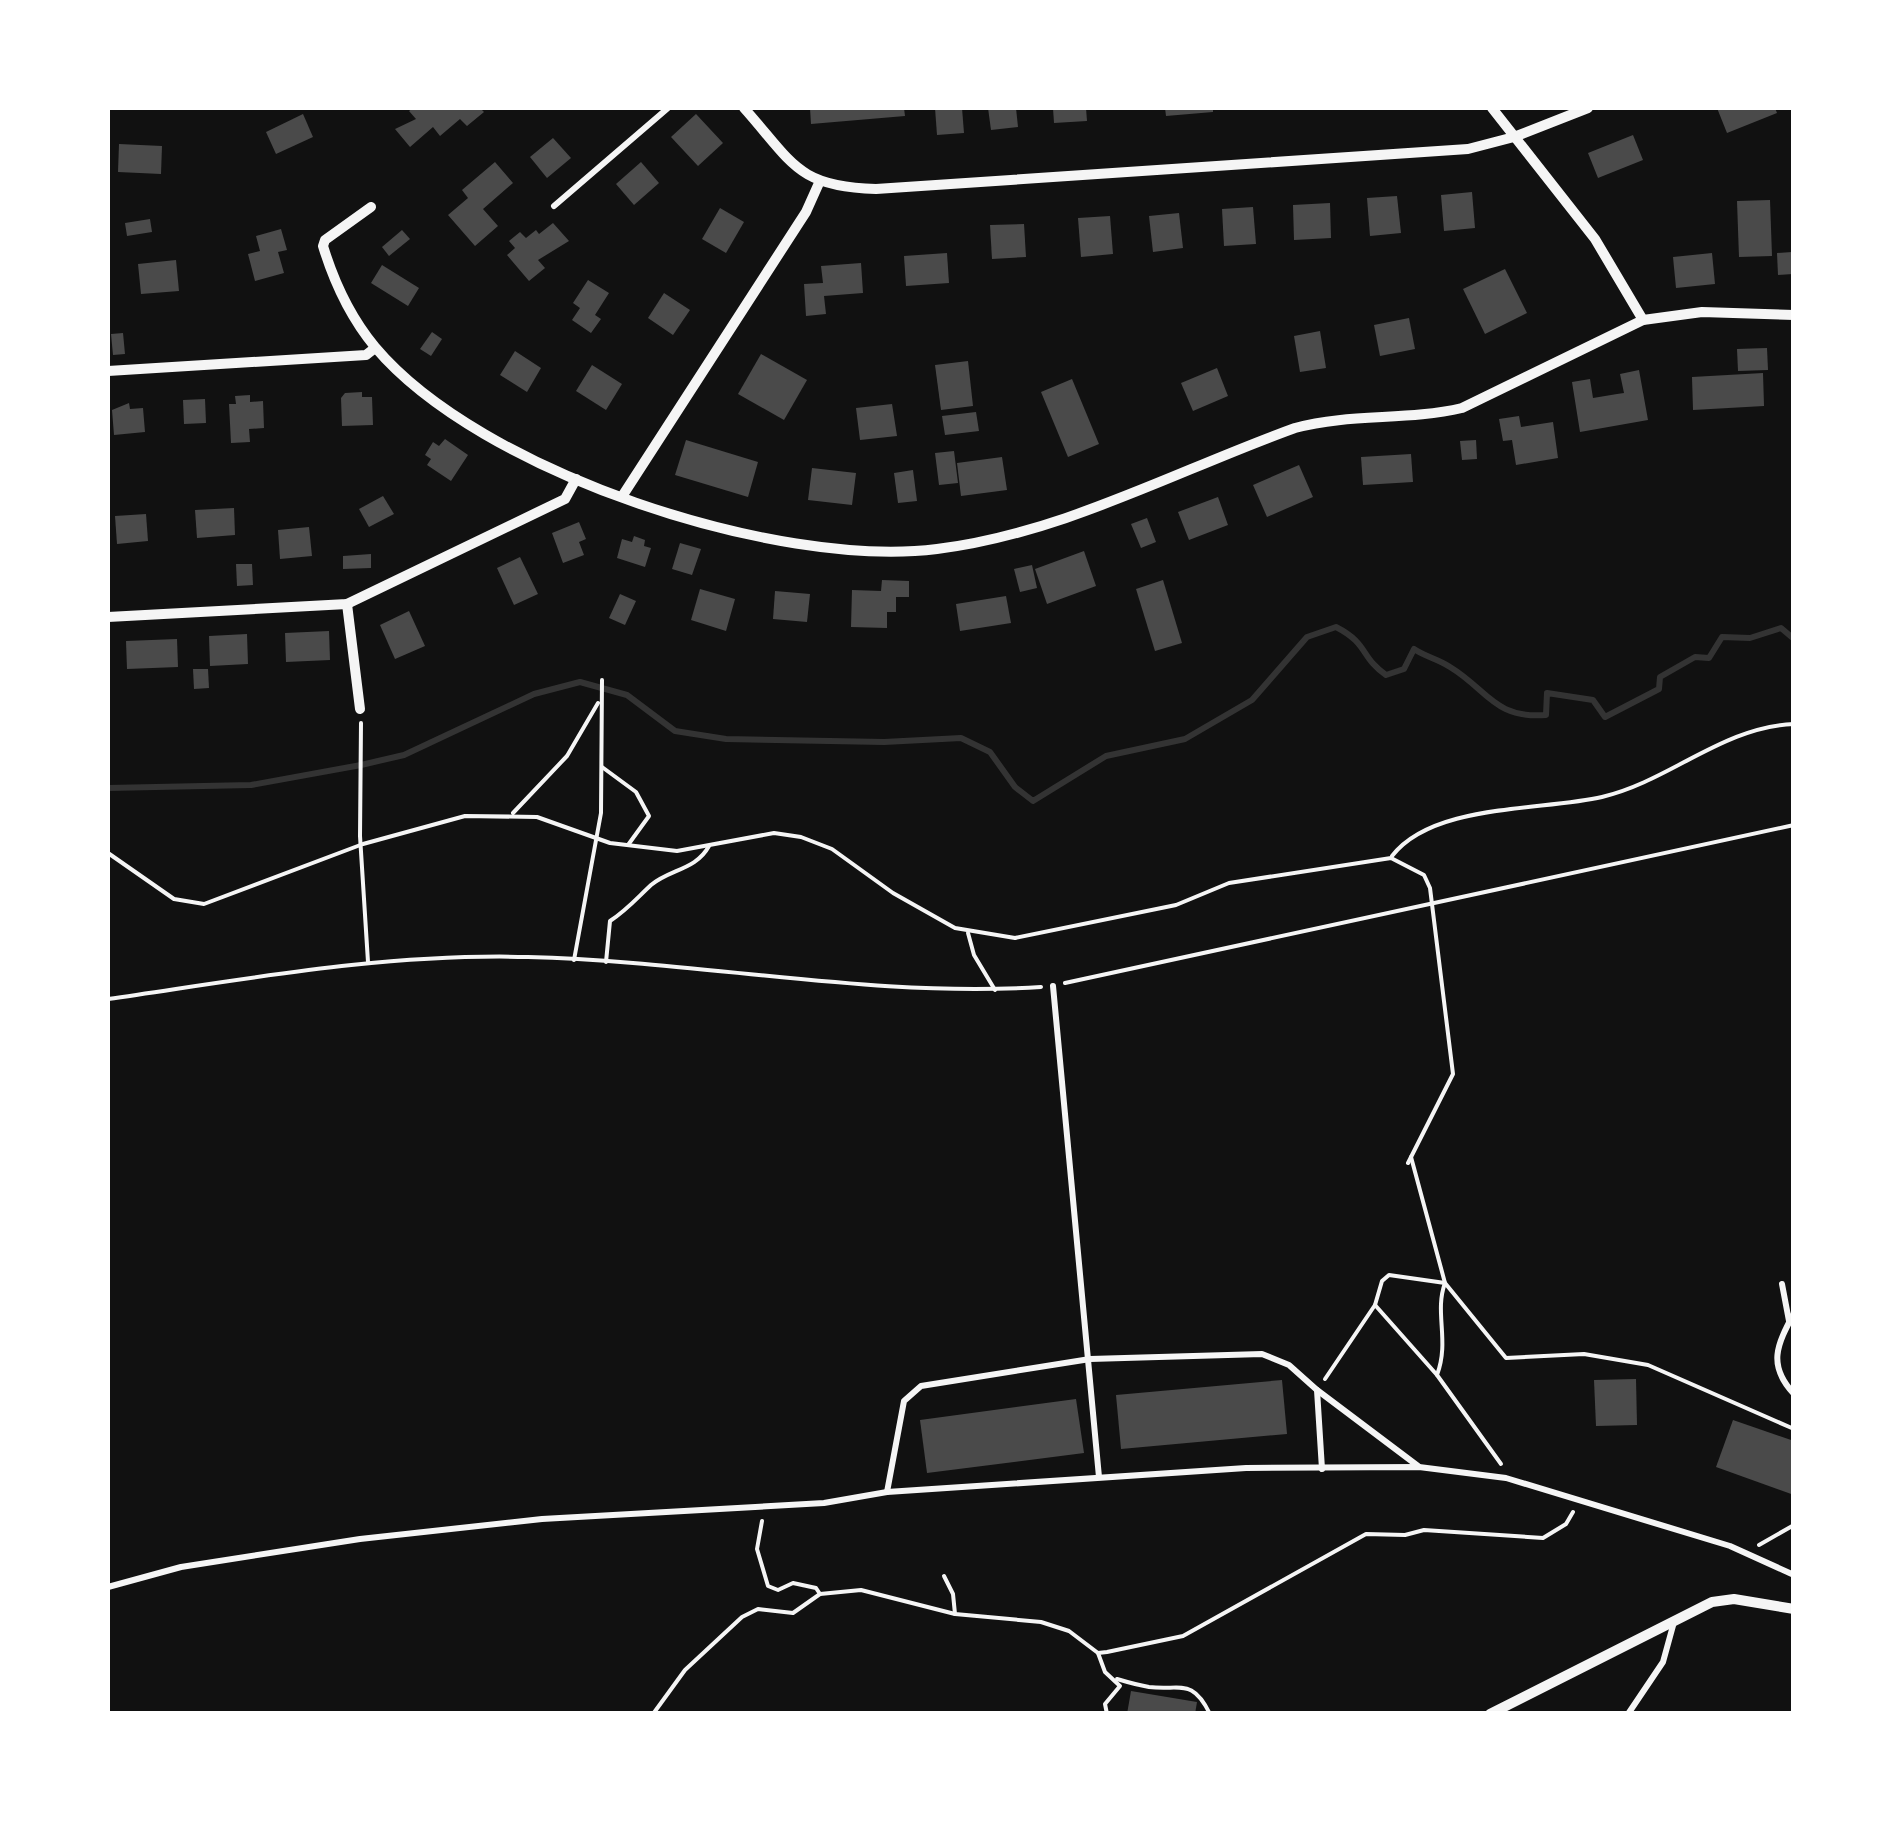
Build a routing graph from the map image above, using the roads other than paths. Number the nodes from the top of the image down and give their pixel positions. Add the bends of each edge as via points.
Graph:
1 (668, 108) edge
2 (744, 108) edge
3 (1492, 108) edge
4 (1588, 108) edge
5 (1514, 137) junction
6 (820, 184) junction
7 (554, 206) dead end
8 (370, 207) dead end
9 (1794, 315) edge
10 (1643, 320) junction
11 (376, 348) junction
12 (108, 371) edge
13 (576, 479) junction
14 (622, 495) junction
15 (347, 604) junction
16 (108, 616) edge
17 (360, 709) road end
18 (1053, 986) road end
19 (1782, 1284) dead end
20 (1791, 1317) edge
21 (1090, 1358) junction
22 (1317, 1390) junction
23 (1794, 1394) edge
24 (1419, 1467) junction
25 (1322, 1469) junction
26 (1100, 1477) junction
27 (887, 1492) junction
28 (1794, 1575) edge
29 (108, 1587) edge
30 (1794, 1609) edge
31 (1674, 1622) junction
32 (1490, 1714) edge
33 (1628, 1714) edge

1 - 7 lane
2 - 6 street
3 - 5 street
4 - 5 street
5 - 6 street via 1468,149 876,188
5 - 10 street via 1595,239
6 - 14 street
8 - 11 street via 323,246 340,292
9 - 10 street via 1702,312
10 - 14 street via 1462,408 1321,420 1067,516 934,550 846,550 747,534
11 - 12 street via 366,355
11 - 13 street via 478,431
13 - 14 street
13 - 15 street via 566,498
15 - 16 street
15 - 17 street
18 - 21 lane
19 - 20 lane
20 - 23 lane via 1774,1354 1781,1380
21 - 22 lane via 1262,1354 1289,1365
21 - 26 lane
21 - 27 lane via 920,1386 904,1401
22 - 24 lane
22 - 25 lane
24 - 25 lane
24 - 28 lane via 1506,1478 1746,1553
25 - 26 lane
26 - 27 lane
27 - 29 lane via 824,1503 542,1519 360,1539
30 - 31 street via 1734,1599 1712,1602
31 - 32 street
31 - 33 lane via 1663,1662

